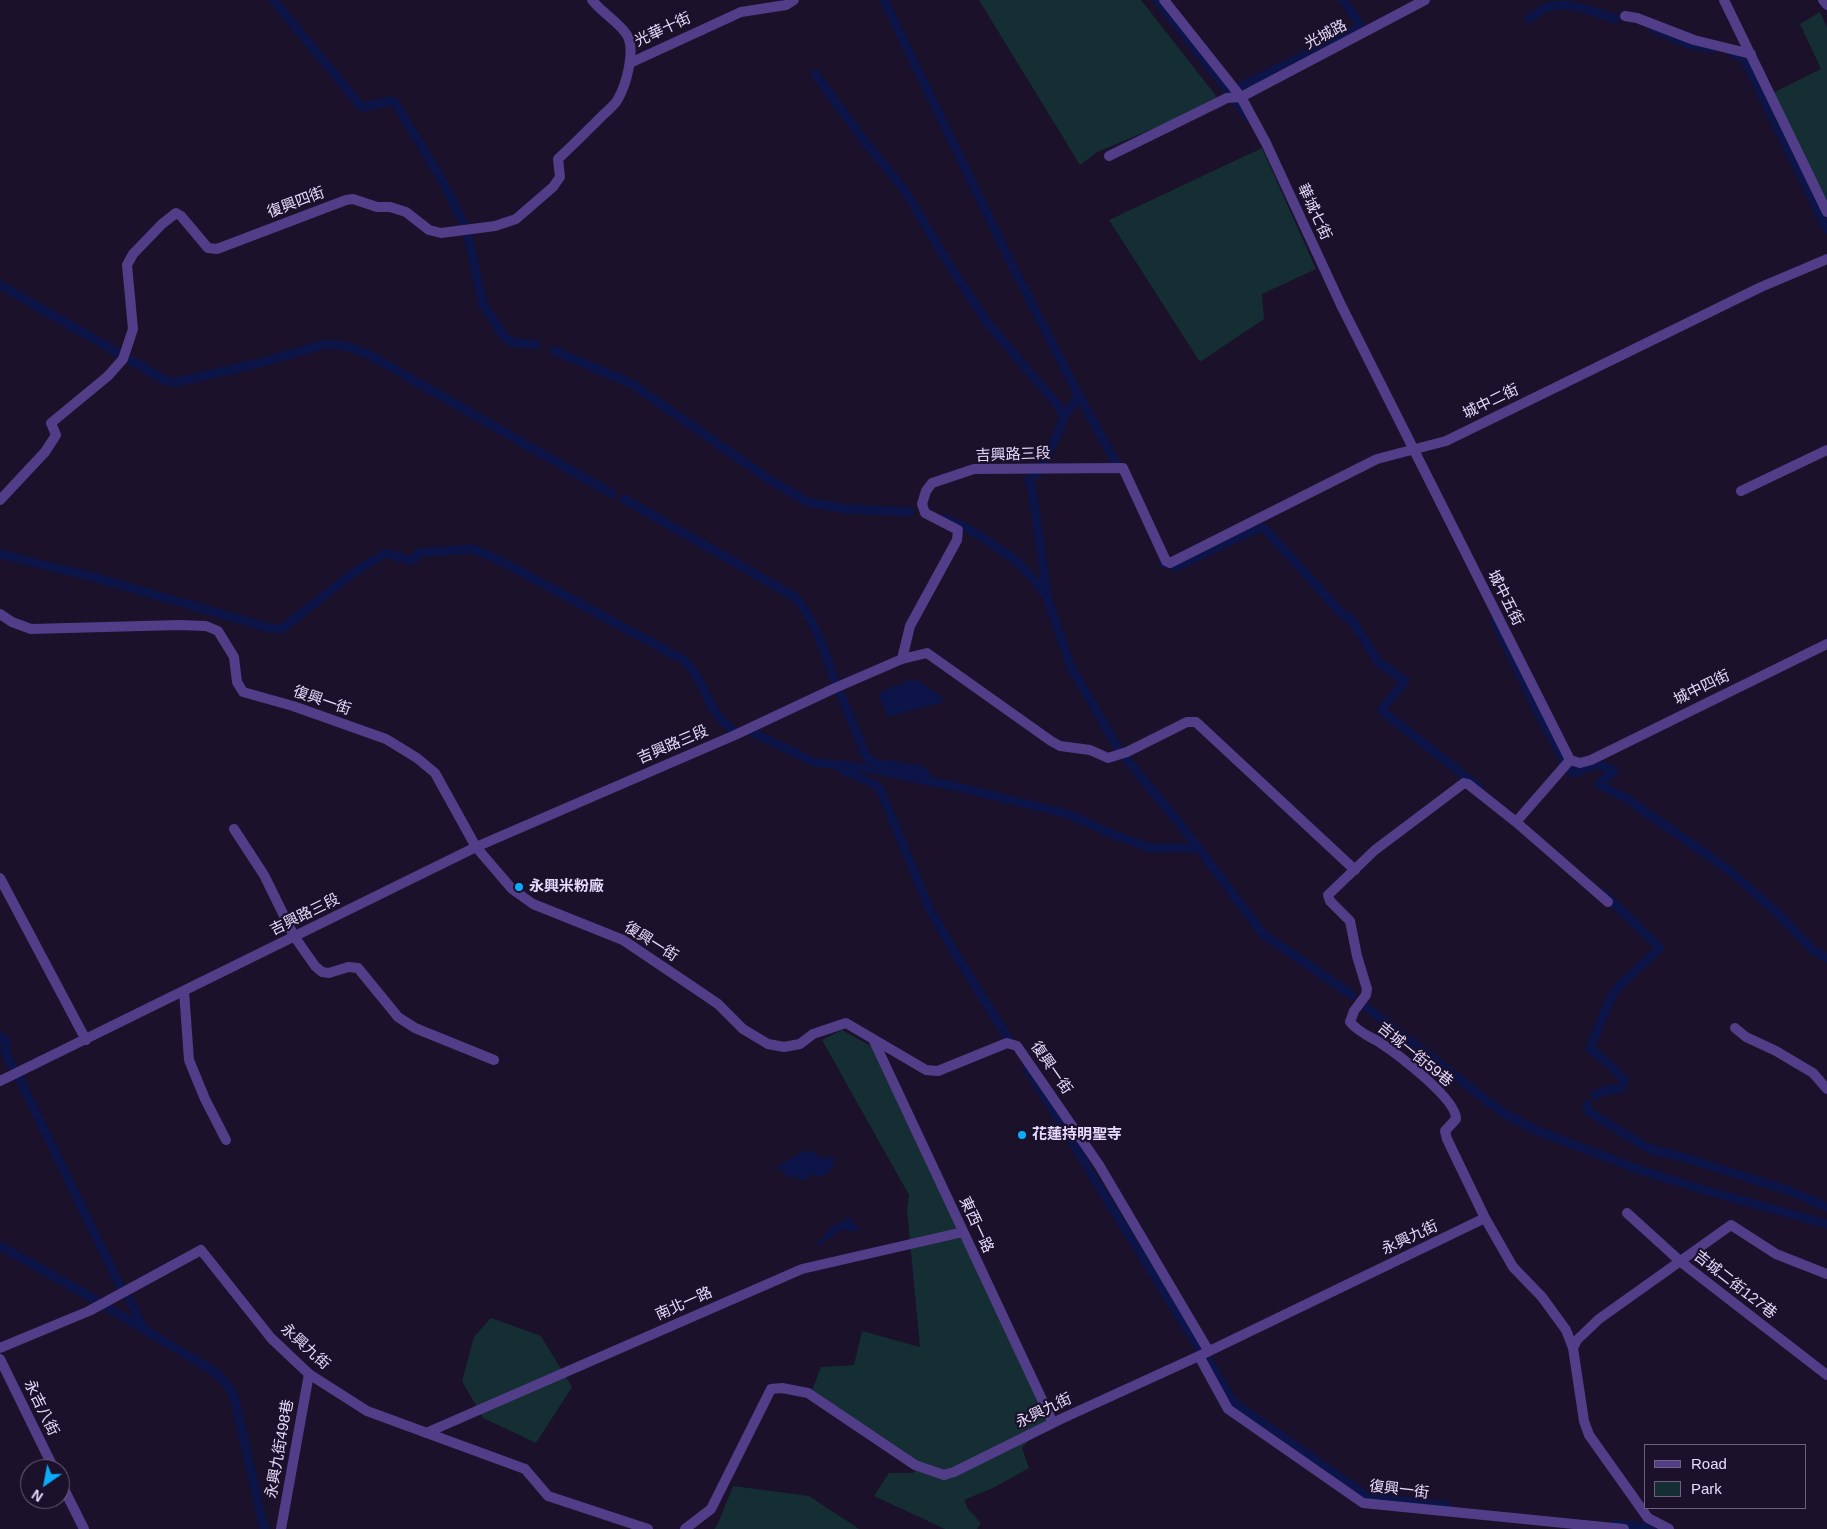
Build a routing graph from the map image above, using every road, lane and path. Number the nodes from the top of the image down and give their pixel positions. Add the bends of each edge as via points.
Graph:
1 (592, 0) edge
2 (794, 0) edge
3 (1164, 0) edge
4 (1425, 0) edge
5 (1724, 0) edge
6 (1823, 0) edge
7 (1827, 6) edge
8 (1625, 16) dead end
9 (1751, 54) junction
10 (630, 63) junction
11 (1241, 97) junction
12 (1109, 156) dead end
13 (1827, 212) edge
14 (1827, 259) edge
15 (1414, 450) junction
16 (1827, 450) edge
17 (1741, 491) dead end
18 (0, 500) edge
19 (1166, 561) joint
20 (0, 614) edge
21 (1827, 644) edge
22 (902, 659) junction
23 (1570, 760) junction
24 (1516, 822) junction
25 (234, 829) dead end
26 (476, 847) junction
27 (1355, 870) junction
28 (0, 878) edge
29 (1608, 902) dead end
30 (294, 936) junction
31 (184, 991) junction
32 (1735, 1028) dead end
33 (873, 1039) junction
34 (86, 1040) junction
35 (494, 1060) dead end
36 (0, 1081) edge
37 (1827, 1089) edge
38 (226, 1140) dead end
39 (1627, 1213) dead end
40 (1485, 1218) junction
41 (964, 1232) junction
42 (1681, 1262) junction
43 (1827, 1274) edge
44 (0, 1348) edge
45 (1573, 1348) junction
46 (1204, 1353) junction
47 (0, 1359) edge
48 (309, 1374) junction
49 (1827, 1375) edge
50 (1053, 1423) junction
51 (426, 1433) junction
52 (49, 1459) edge
53 (70, 1501) edge
54 (84, 1529) edge
55 (281, 1529) edge
56 (648, 1529) edge
57 (685, 1529) edge
58 (1624, 1529) edge
59 (1669, 1529) edge

1 - 10 street, 復興四街 via 628,36
2 - 10 street, 光華十街 via 786,6 741,12
3 - 11 street, 華城七街
4 - 11 street, 光城路
5 - 9 street
6 - 7 street
8 - 9 street via 1694,40
9 - 13 street
10 - 18 street, 復興四街 via 618,100 558,159 560,176 553,187 516,219 494,226 441,233 429,230 406,212 353,199 216,249 208,248 176,213 133,254 127,265 133,329 123,359 108,376 51,423 56,435 45,452
11 - 12 street, 光城路 via 1227,98
11 - 15 street, 華城七街
14 - 15 street, 城中二街 via 1446,441
15 - 19 street, 城中二街 via 1377,459 1170,563
15 - 23 street, 城中五街
16 - 17 street
19 - 22 street, 吉興路三段 via 1123,468 974,469 932,482 922,504 925,514 958,530 957,540 910,626
20 - 26 street, 復興一街 via 31,628 206,626 218,632 234,657 237,682 243,692 386,739 417,758 435,774
21 - 23 street, 城中四街 via 1591,760 1580,763
22 - 26 street, 吉興路三段
22 - 27 street via 927,653 1051,741 1060,746 1090,750 1108,758 1127,752 1186,722 1196,722
23 - 24 street
24 - 27 street, 吉城一街59巷 via 1464,783 1375,850
24 - 29 street
25 - 30 street via 264,876
26 - 30 street, 吉興路三段
26 - 33 street, 復興一街 via 522,896 534,904 623,940 694,986 743,1029 768,1044 784,1047 800,1044 813,1034 846,1023
27 - 40 street, 吉城一街59巷 via 1328,895 1350,920 1366,989 1366,995 1350,1022 1440,1091 1456,1113 1456,1119 1445,1130 1447,1139
28 - 34 street
30 - 31 street, 吉興路三段
30 - 35 street via 322,972 358,968 398,1017 415,1028
31 - 34 street, 吉興路三段
31 - 38 street via 189,1060
32 - 37 street via 1746,1038 1813,1073
33 - 41 street, 東西一路
33 - 46 street, 復興一街 via 926,1070 938,1071 1007,1043 1017,1046 1099,1165
34 - 36 street, 吉興路三段
39 - 42 street, 吉城二街127巷
40 - 45 street, 吉城一街59巷 via 1513,1267 1561,1321
40 - 46 street, 永興九街
41 - 50 street, 東西一路
41 - 51 street, 南北一路 via 802,1269
42 - 43 street via 1731,1225 1776,1254
42 - 45 street via 1598,1319
42 - 49 street, 吉城二街127巷
44 - 48 street, 永興九街 via 89,1311 201,1250 271,1338
45 - 59 street, 吉城一街59巷 via 1589,1435 1648,1518
46 - 50 street, 永興九街
46 - 58 street, 復興一街 via 1228,1409 1363,1503
47 - 52 street, 永吉八街
48 - 51 street, 永興九街 via 367,1411
48 - 55 street, 永興九街498巷
50 - 57 street, 永興九街 via 944,1475 915,1466 808,1393 771,1389 712,1509
51 - 56 street, 永興九街 via 525,1469 548,1496
53 - 54 street

